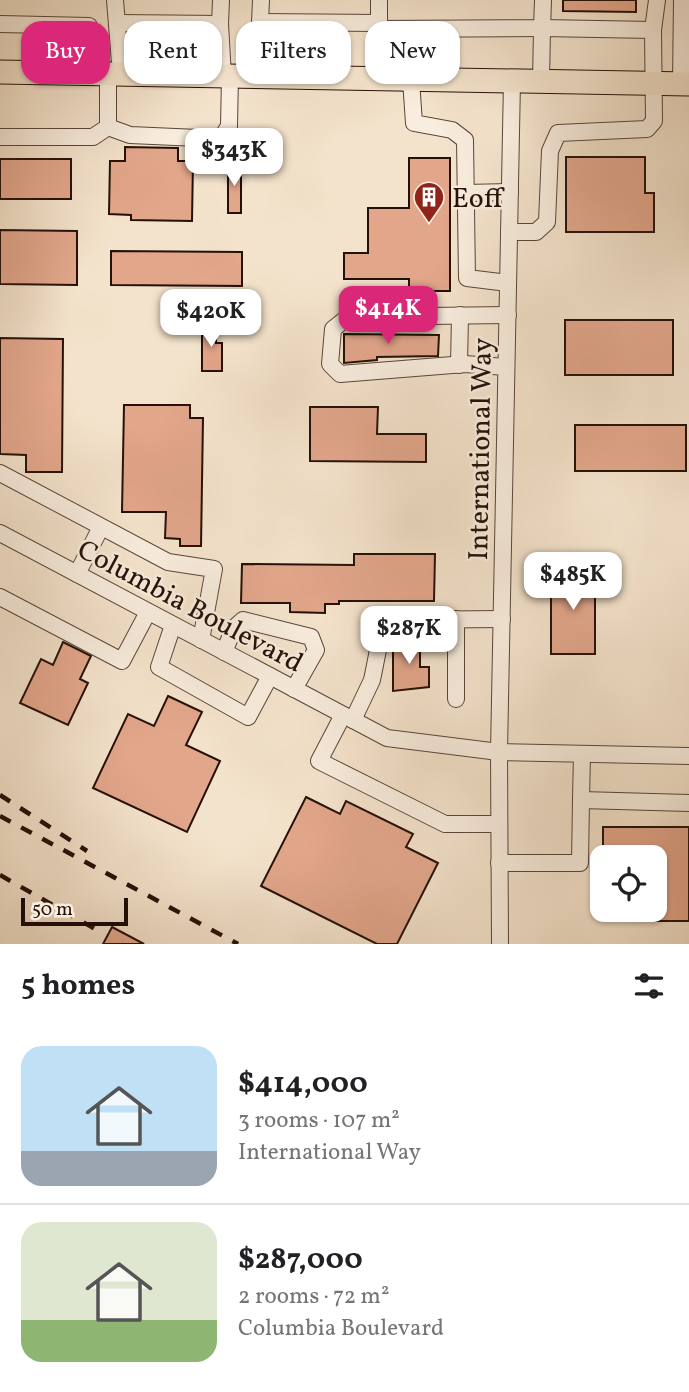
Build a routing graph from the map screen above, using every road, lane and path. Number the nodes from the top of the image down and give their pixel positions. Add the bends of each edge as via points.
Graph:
1 (115, 0) edge
2 (221, 0) edge
3 (261, 0) edge
4 (379, 0) edge
5 (543, 0) edge
6 (657, 0) edge
7 (682, 0) edge
8 (220, 21) edge
9 (260, 21) edge
10 (379, 21) edge
11 (117, 23) junction
12 (124, 23) edge
13 (0, 24) edge
14 (21, 24) edge
15 (460, 27) edge
16 (542, 28) junction
17 (653, 30) junction
18 (222, 41) edge
19 (110, 59) edge
20 (0, 72) edge
21 (21, 72) edge
22 (110, 74) edge
23 (226, 76) junction
24 (236, 76) edge
25 (460, 81) edge
26 (512, 82) junction
27 (541, 82) junction
28 (654, 83) junction
29 (107, 84) edge
30 (411, 84) edge
31 (685, 84) edge
32 (108, 127) junction
33 (0, 136) edge
34 (510, 192) junction
35 (465, 193) junction
36 (509, 232) junction
37 (508, 284) junction
38 (460, 315) junction
39 (508, 315) junction
40 (459, 365) junction
41 (506, 367) junction
42 (0, 474) edge
43 (101, 527) junction
44 (0, 533) edge
45 (77, 574) junction
46 (0, 597) edge
47 (148, 612) junction
48 (456, 619) junction
49 (502, 619) junction
50 (173, 625) junction
51 (201, 640) junction
52 (224, 652) junction
53 (270, 676) junction
54 (293, 689) junction
55 (456, 699) dead end
56 (347, 717) junction
57 (499, 752) junction
58 (582, 754) junction
59 (689, 756) edge
60 (581, 800) junction
61 (689, 803) edge
62 (499, 824) junction
63 (499, 863) junction
64 (500, 944) edge

1 - 11 street
2 - 8 street
3 - 9 street
4 - 10 street
5 - 16 street
6 - 17 street
7 - 31 street
11 - 12 street
11 - 19 street
13 - 14 street
15 - 16 street
16 - 17 street
16 - 27 street
17 - 28 street
18 - 23 street
20 - 21 highway
22 - 23 highway
23 - 24 highway
23 - 32 street via 229,126 220,139 130,135
25 - 26 highway
26 - 27 highway
26 - 34 street, International Way
27 - 28 highway
28 - 31 highway
28 - 36 street via 654,121 647,129 558,133 550,150 548,222 536,232
29 - 32 street
30 - 35 street via 414,123 452,130 465,140
32 - 33 street via 93,137
34 - 35 street
34 - 36 street, International Way
35 - 37 street via 467,278
36 - 37 street, International Way
37 - 39 street, International Way
38 - 39 street
38 - 40 street
38 - 40 street via 348,317 332,329 329,345 330,363 340,374
39 - 41 street, International Way
40 - 41 street
41 - 49 street, International Way
42 - 43 street
43 - 45 street
43 - 51 street via 168,562 214,569
44 - 45 street, Columbia Boulevard
45 - 47 street, Columbia Boulevard
46 - 47 street via 122,661
47 - 50 street, Columbia Boulevard
48 - 49 street
48 - 55 street
48 - 56 street via 394,618 383,625 372,680
49 - 57 street, International Way
50 - 51 street, Columbia Boulevard
50 - 53 street via 159,667 248,716
51 - 52 street, Columbia Boulevard
52 - 53 street, Columbia Boulevard
52 - 54 street via 234,628 243,620 311,637 316,650
53 - 54 street, Columbia Boulevard
54 - 56 street, Columbia Boulevard
56 - 57 street, Columbia Boulevard via 387,738
56 - 62 street via 319,761 445,824
57 - 58 street, Columbia Boulevard
57 - 62 street, International Way
58 - 59 street, Columbia Boulevard
58 - 60 street
60 - 61 street
60 - 63 street via 580,863
62 - 63 street, International Way
63 - 64 street, International Way

